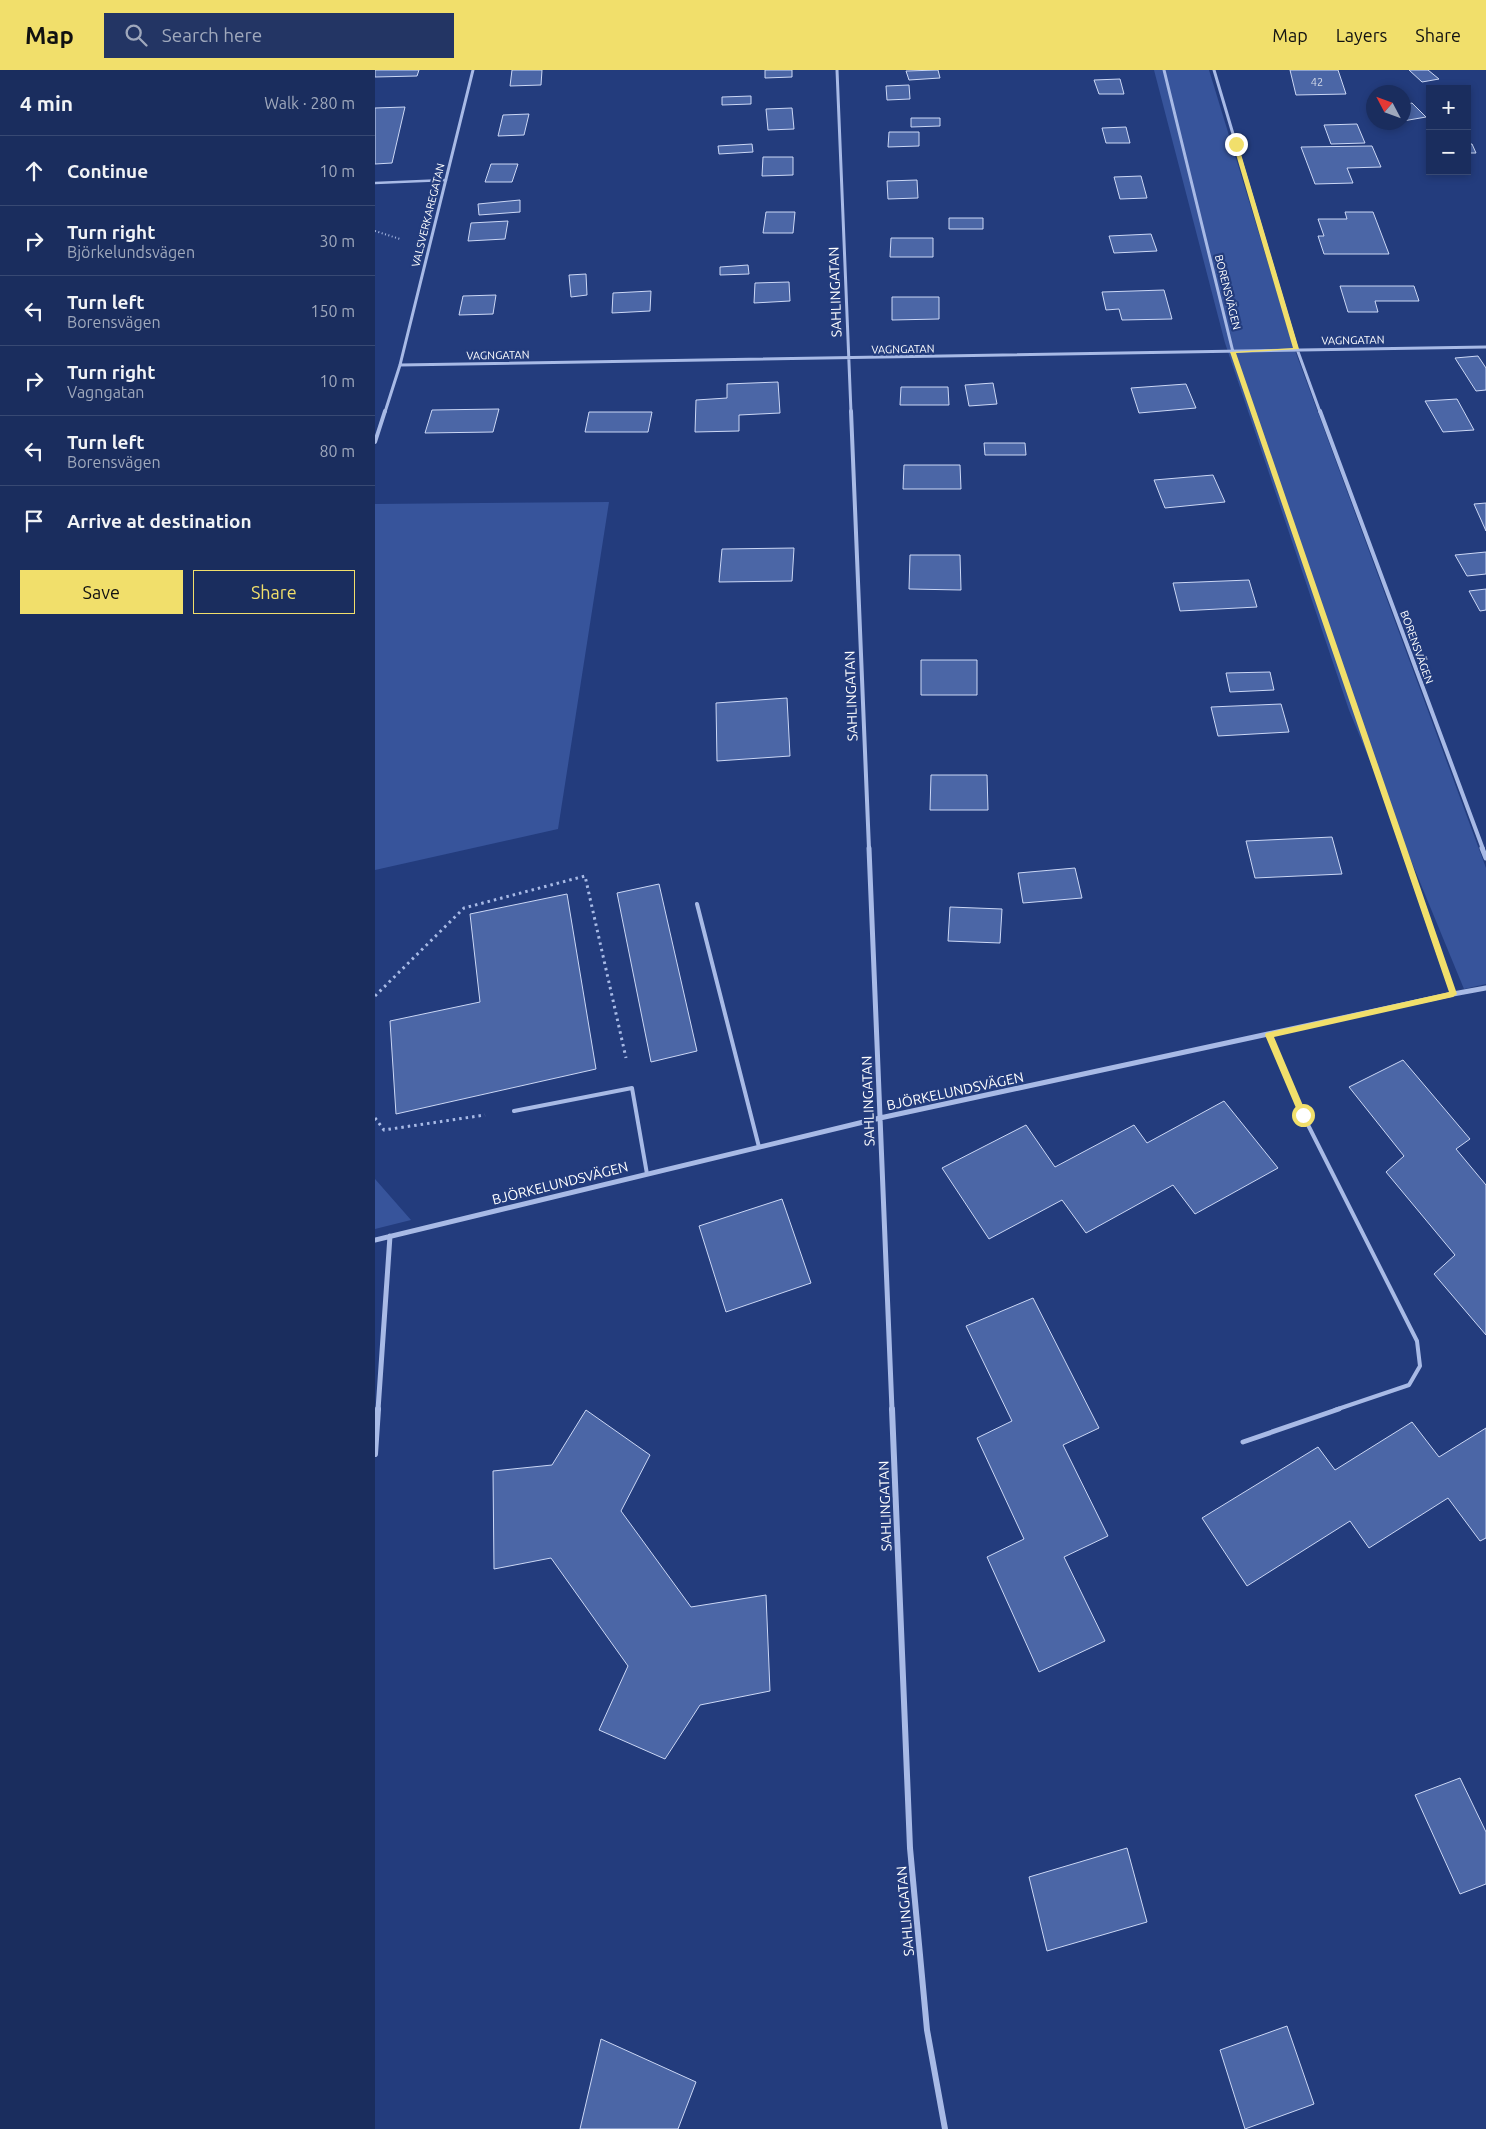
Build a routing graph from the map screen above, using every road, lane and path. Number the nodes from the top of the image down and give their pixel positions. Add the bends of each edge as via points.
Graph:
1 (473, 70) edge
2 (837, 70) edge
3 (1164, 70) edge
4 (1215, 70) edge
5 (446, 180) junction
6 (375, 183) edge
7 (1486, 347) edge
8 (1297, 349) junction
9 (1233, 352) junction
10 (849, 359) junction
11 (400, 365) junction
12 (375, 442) edge
13 (1486, 858) edge
14 (697, 904) dead end
15 (1486, 988) edge
16 (1453, 994) junction
17 (375, 996) edge
18 (1269, 1035) junction
19 (632, 1088) junction
20 (514, 1111) joint
21 (375, 1118) edge
22 (880, 1118) junction
23 (759, 1147) junction
24 (647, 1174) junction
25 (390, 1236) junction
26 (375, 1240) edge
27 (1243, 1442) dead end
28 (375, 1454) edge
29 (945, 2129) edge

1 - 5 street, VALSVERKAREGATAN
2 - 10 street, SAHLINGATAN
3 - 9 street, BORENSVÄGEN
4 - 8 street, BORENSVÄGEN
5 - 6 lane
5 - 11 street, VALSVERKAREGATAN
7 - 8 street, VAGNGATAN
8 - 9 street, VAGNGATAN
8 - 13 street, BORENSVÄGEN
9 - 10 street, VAGNGATAN
9 - 16 street, BORENSVÄGEN
10 - 11 street, VAGNGATAN
10 - 22 street, SAHLINGATAN
11 - 12 street
14 - 23 lane
15 - 16 street
16 - 18 street, BJÖRKELUNDSVÄGEN
17 - 19 path via 464,908 585,876
18 - 22 street, BJÖRKELUNDSVÄGEN
18 - 27 lane via 1303,1115 1417,1342 1420,1366 1409,1385
19 - 20 lane
19 - 24 lane
20 - 21 path via 384,1130
22 - 23 street, BJÖRKELUNDSVÄGEN
22 - 29 street, SAHLINGATAN via 910,1848 927,2030
23 - 24 street, BJÖRKELUNDSVÄGEN
24 - 25 street, BJÖRKELUNDSVÄGEN
25 - 26 street, BJÖRKELUNDSVÄGEN
25 - 28 street

